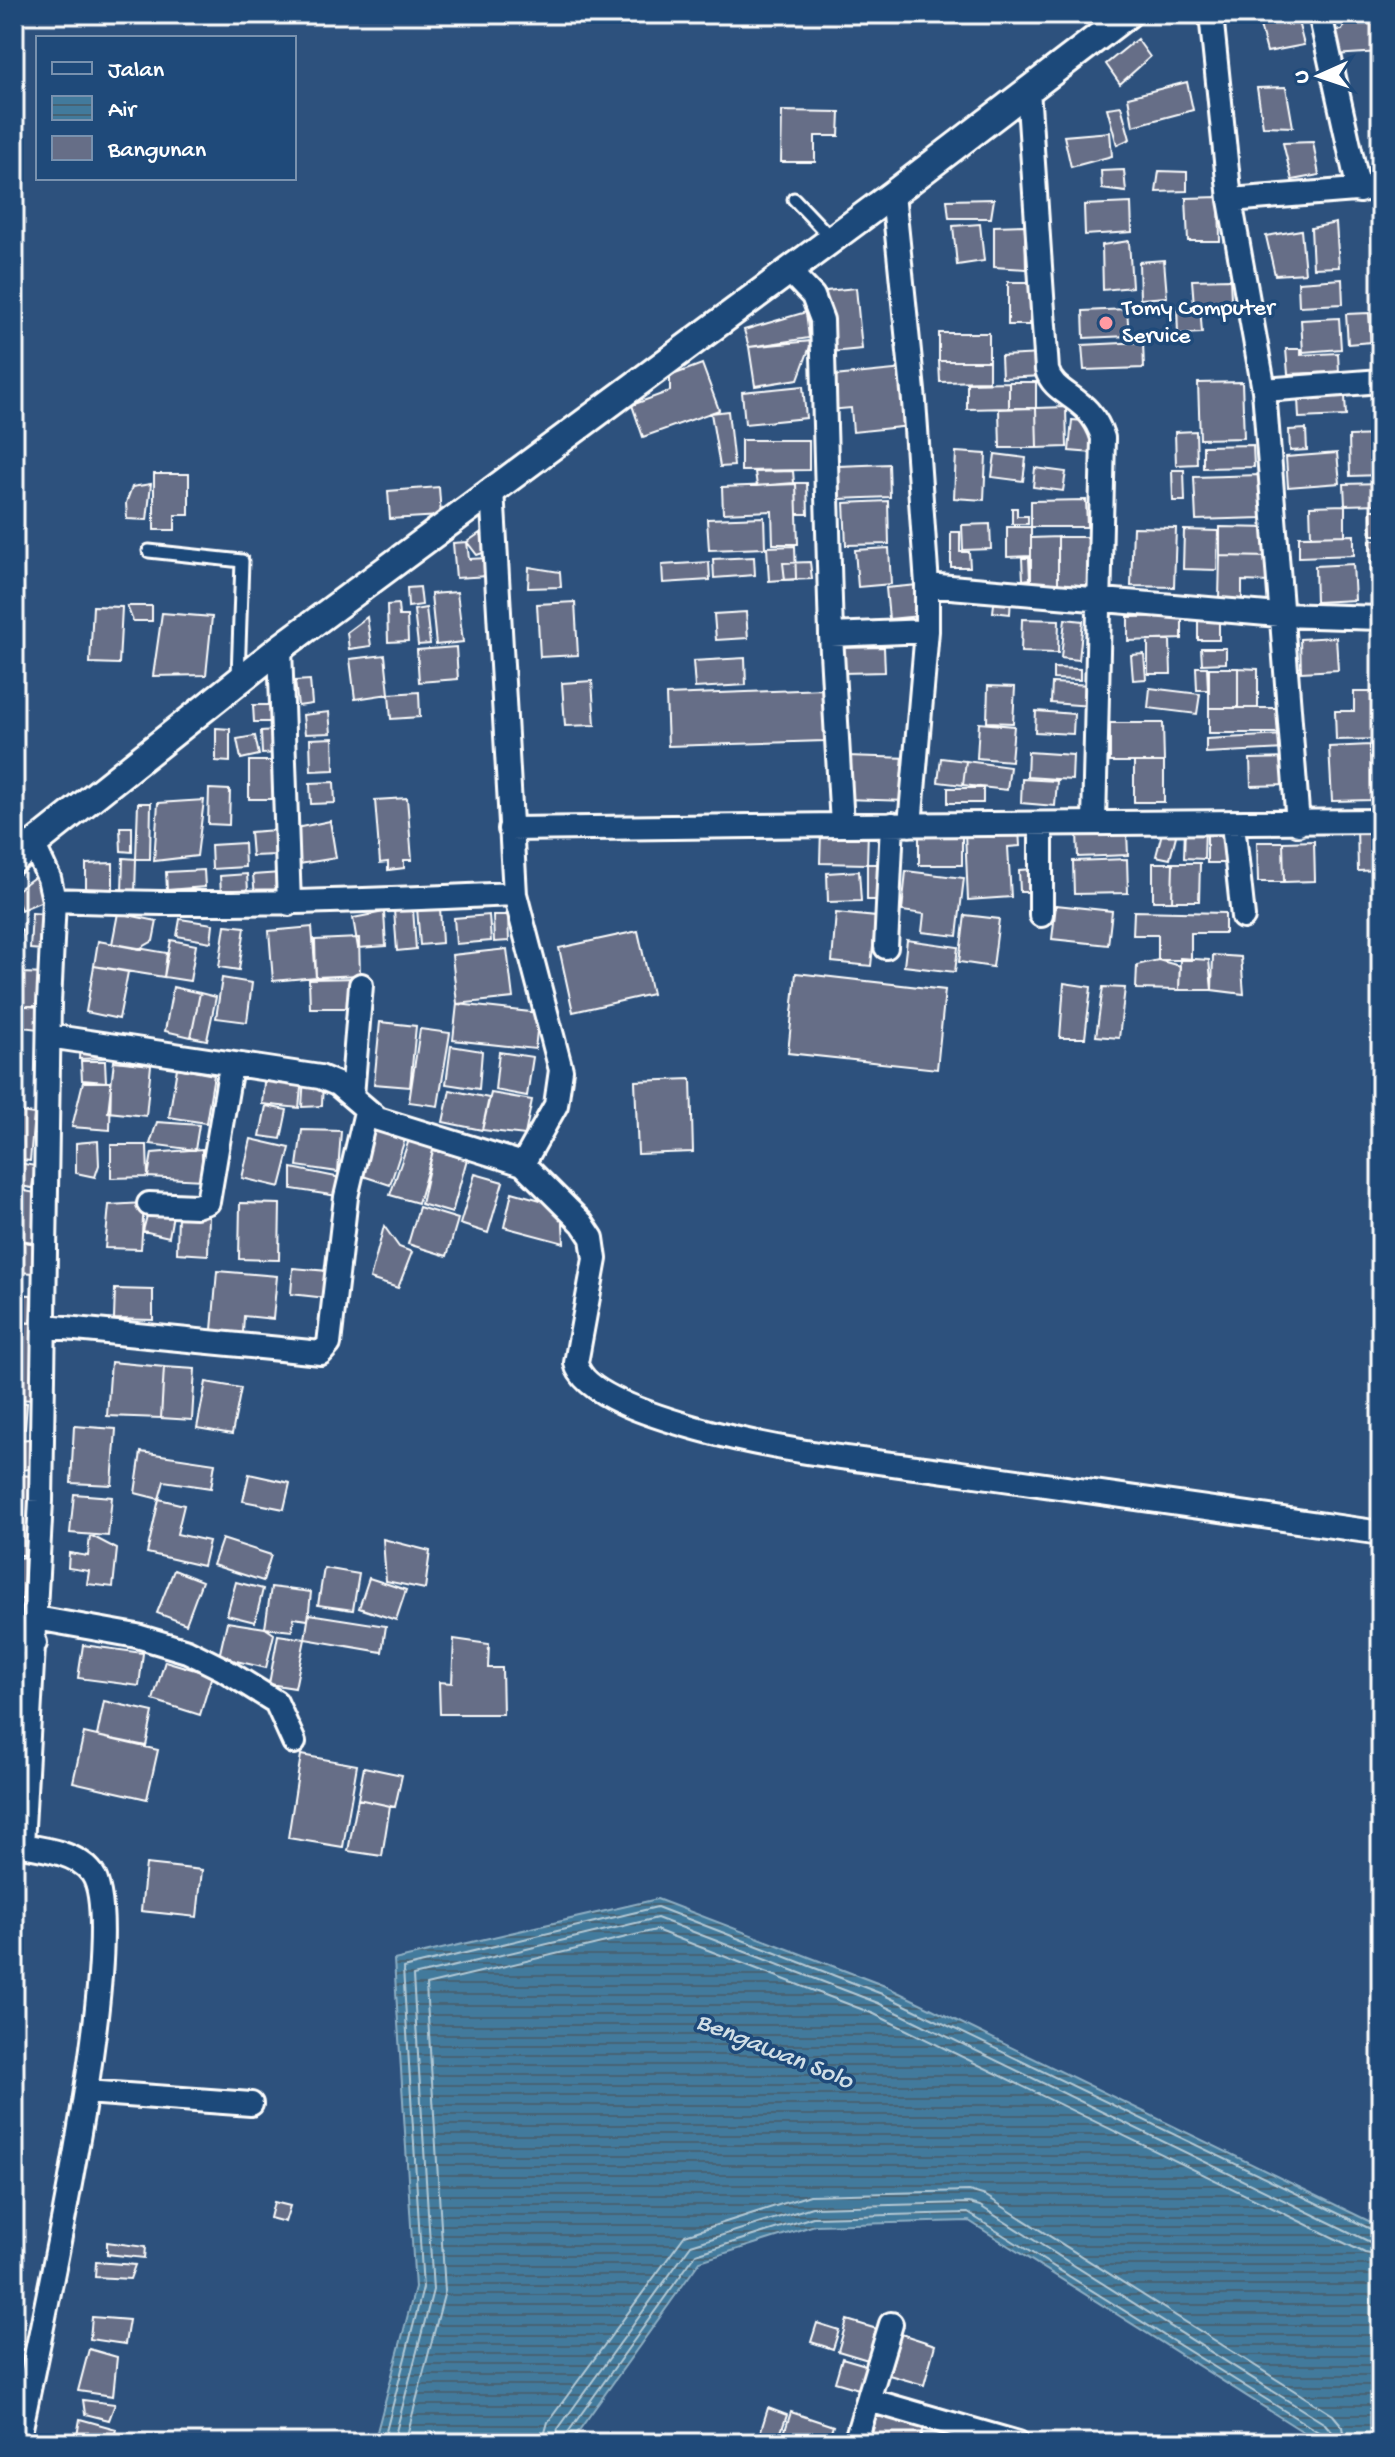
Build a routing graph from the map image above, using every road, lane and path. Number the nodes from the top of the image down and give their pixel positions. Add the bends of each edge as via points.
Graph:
1 (1128, 14) edge
2 (1211, 14) edge
3 (1320, 14) edge
4 (1028, 89) junction
5 (1370, 190) edge
6 (893, 194) junction
7 (794, 199) dead end
8 (1230, 200) junction
9 (832, 239) junction
10 (789, 271) junction
11 (1381, 381) edge
12 (1264, 390) junction
13 (492, 489) junction
14 (149, 551) dead end
15 (927, 585) junction
16 (1101, 601) junction
17 (1279, 615) junction
18 (1381, 618) edge
19 (927, 631) junction
20 (831, 635) junction
21 (280, 648) junction
22 (238, 681) junction
23 (1381, 821) edge
24 (1094, 823) junction
25 (901, 824) junction
26 (1233, 824) junction
27 (1298, 824) junction
28 (842, 825) junction
29 (1041, 825) junction
30 (510, 829) junction
31 (24, 852) edge
32 (515, 894) junction
33 (54, 900) junction
34 (289, 904) junction
35 (1041, 915) dead end
36 (1243, 917) dead end
37 (886, 947) dead end
38 (361, 985) dead end
39 (49, 1036) junction
40 (231, 1066) junction
41 (359, 1104) junction
42 (523, 1164) junction
43 (149, 1204) dead end
44 (45, 1326) junction
45 (1381, 1533) edge
46 (36, 1618) junction
47 (24, 1642) edge
48 (294, 1742) dead end
49 (18, 1845) edge
50 (86, 2092) junction
51 (251, 2104) dead end
52 (891, 2324) dead end
53 (869, 2400) junction
54 (18, 2443) edge
55 (855, 2443) edge
56 (1018, 2443) edge

1 - 4 street
2 - 8 street
3 - 5 street
4 - 6 street
4 - 16 street via 1047,370 1053,383 1093,413 1103,438
5 - 8 street
6 - 9 street
6 - 15 street
7 - 9 lane
8 - 12 street
9 - 10 street
10 - 13 street
10 - 20 street via 813,296 822,320
11 - 12 street
12 - 17 street
13 - 21 street
13 - 30 street
14 - 22 lane via 242,561
15 - 16 street
15 - 19 street
16 - 17 street
16 - 24 street
17 - 18 street
17 - 27 street
19 - 20 street
19 - 25 street
20 - 28 street
21 - 22 street
21 - 34 street
22 - 31 street
23 - 27 street
24 - 26 street
24 - 29 street
25 - 28 street
25 - 29 street
25 - 37 street
26 - 27 street
26 - 36 street
28 - 30 street
29 - 35 street
30 - 32 street
31 - 33 street via 49,878
32 - 34 street
32 - 42 street via 561,1070 556,1105
33 - 34 street
33 - 39 street
38 - 41 street
39 - 40 street
39 - 44 street
40 - 41 street via 320,1077
40 - 43 street via 208,1202
41 - 42 street
41 - 44 street via 329,1344 321,1353
42 - 45 street via 592,1238 593,1283 576,1363 587,1383 628,1405 700,1429 848,1457
44 - 46 street
46 - 47 street
46 - 48 street via 151,1639 223,1669 276,1702
47 - 49 street
49 - 50 street via 85,1865 100,1890 100,1987
50 - 51 street
50 - 54 street
52 - 53 street
53 - 55 street
53 - 56 street

